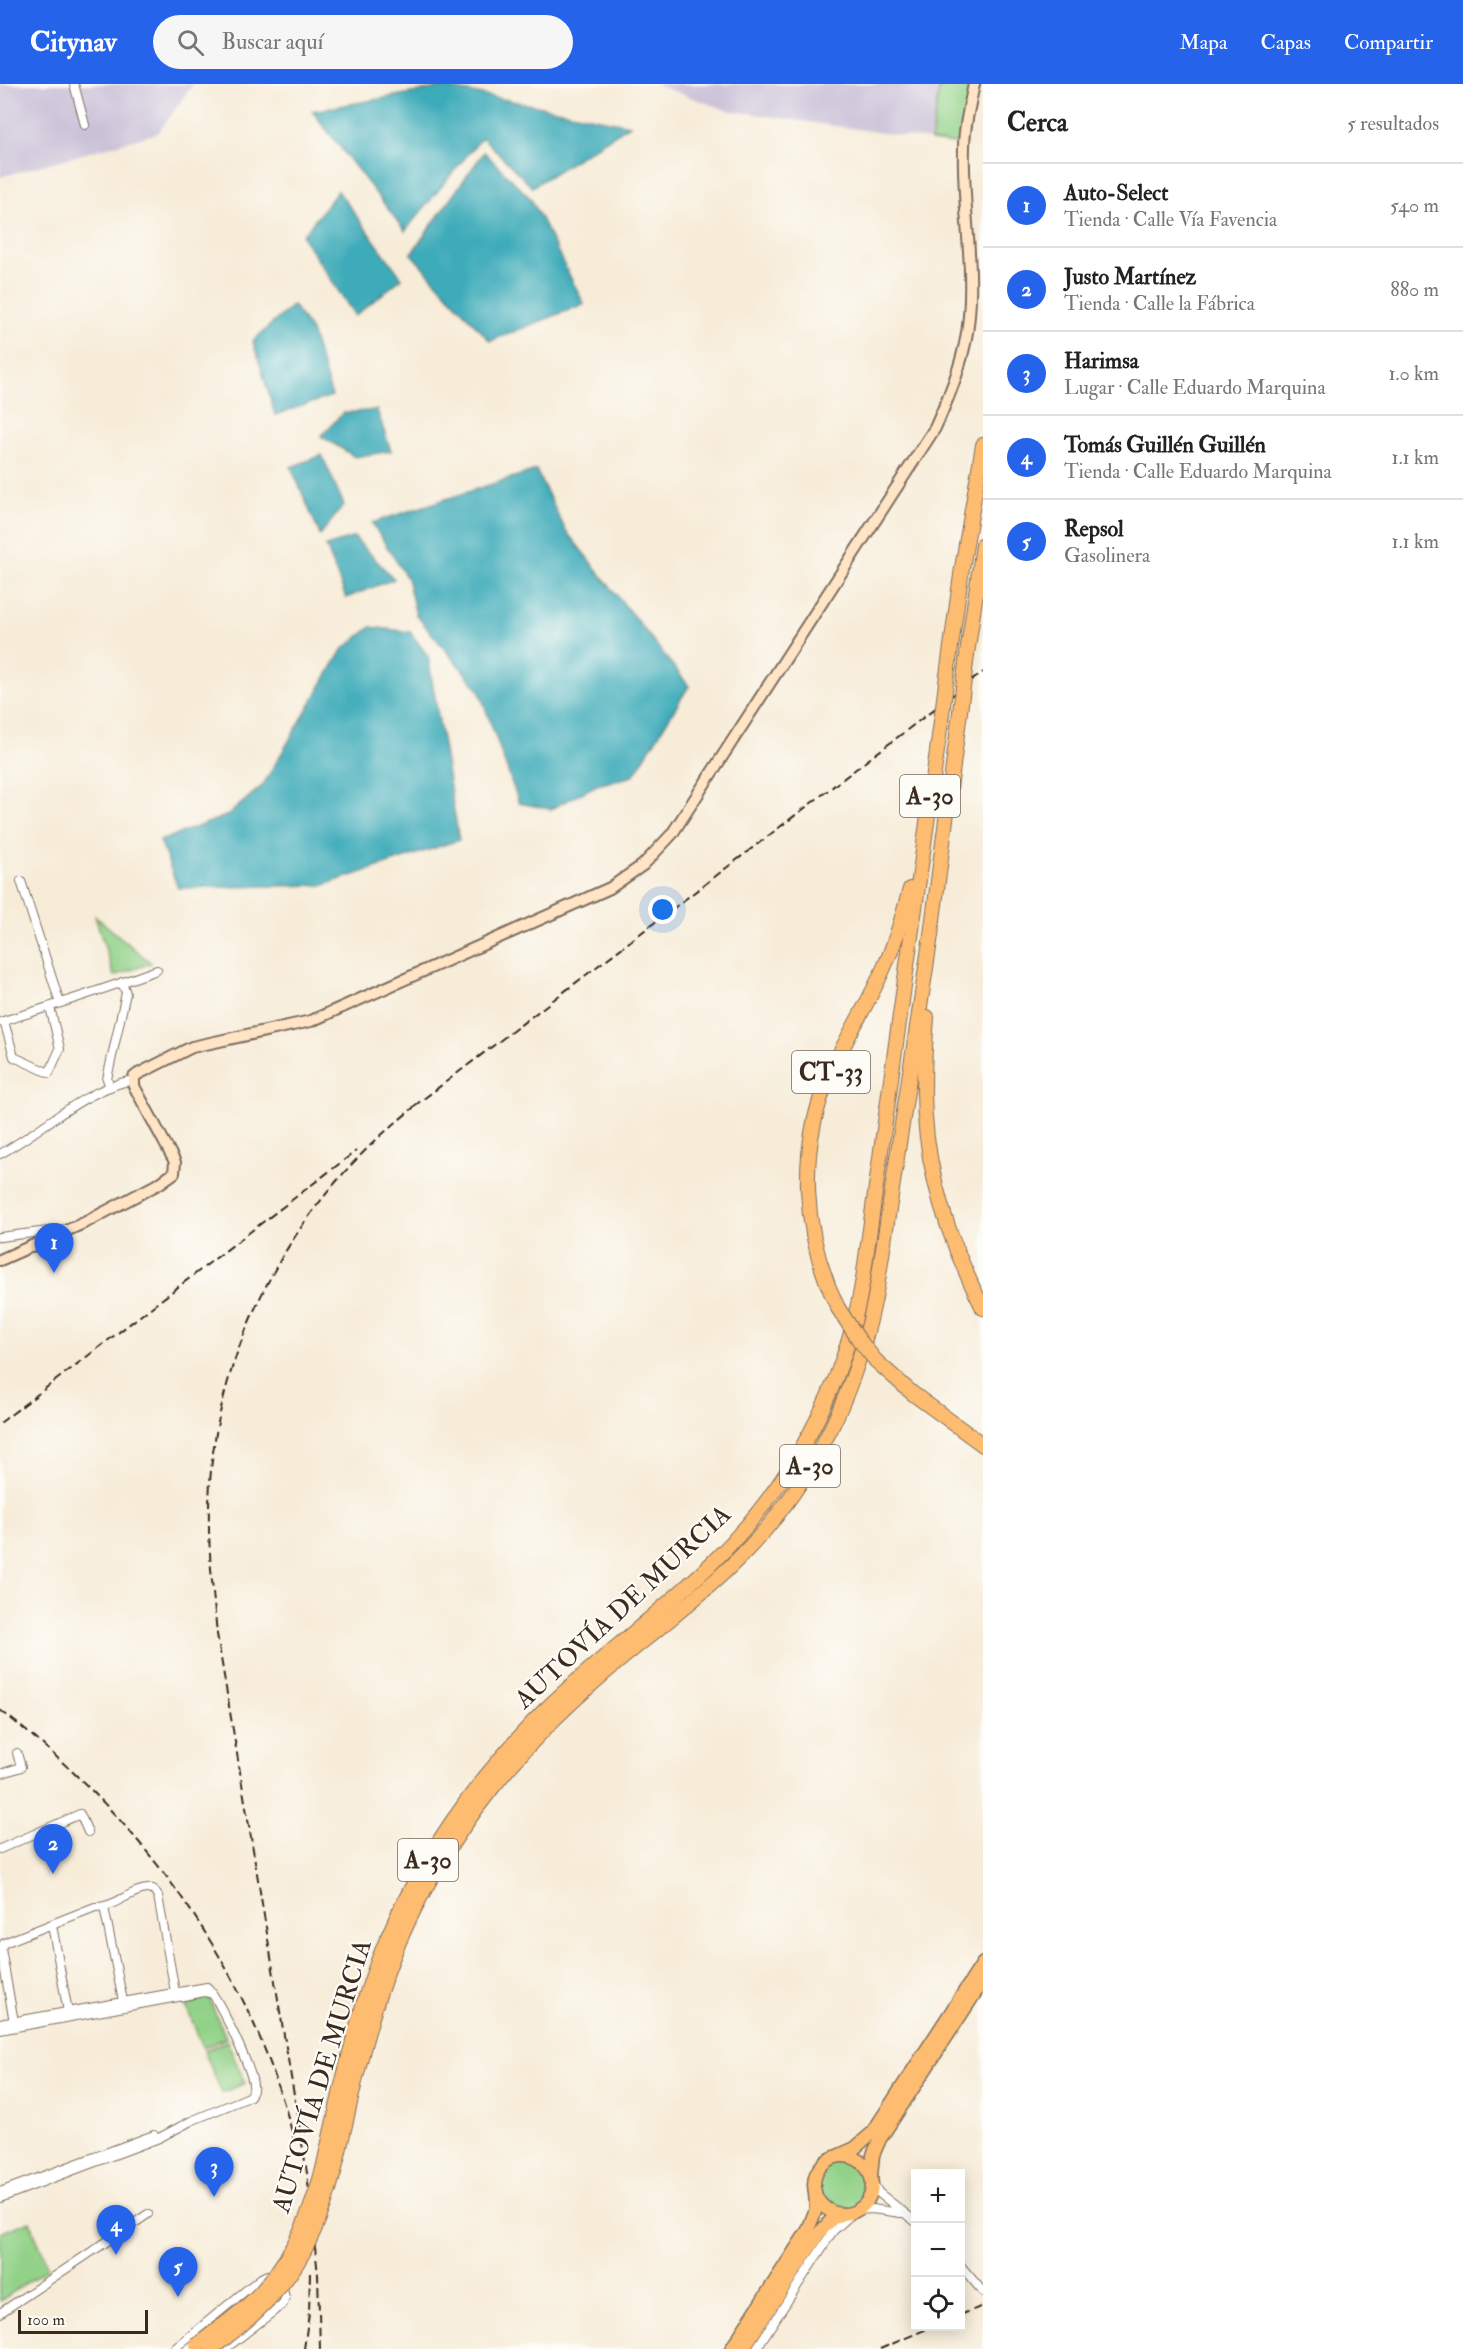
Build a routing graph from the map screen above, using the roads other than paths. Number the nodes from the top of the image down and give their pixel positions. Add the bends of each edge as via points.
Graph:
1 (74, 84) edge
2 (974, 84) edge
3 (85, 125) dead end
4 (983, 445) edge
5 (983, 545) edge
6 (923, 847) junction
7 (21, 881) dead end
8 (931, 935) junction
9 (157, 970) dead end
10 (122, 982) junction
11 (60, 1003) junction
12 (50, 1007) junction
13 (2, 1021) edge
14 (133, 1080) junction
15 (110, 1087) junction
16 (0, 1154) edge
17 (74, 1228) junction
18 (0, 1238) edge
19 (0, 1260) edge
20 (983, 1308) edge
21 (940, 1414) junction
22 (983, 1445) edge
23 (983, 1451) edge
24 (653, 1624) junction
25 (16, 1753) dead end
26 (0, 1774) edge
27 (88, 1832) dead end
28 (0, 1849) edge
29 (104, 1907) junction
30 (52, 1925) junction
31 (983, 1963) edge
32 (983, 1981) edge
33 (175, 1992) junction
34 (213, 1994) junction
35 (123, 2001) junction
36 (68, 2012) junction
37 (14, 2022) junction
38 (0, 2024) edge
39 (0, 2030) edge
40 (181, 2126) junction
41 (835, 2157) junction
42 (871, 2178) junction
43 (0, 2192) edge
44 (815, 2192) junction
45 (0, 2198) edge
46 (852, 2212) junction
47 (148, 2214) dead end
48 (903, 2214) junction
49 (911, 2219) edge
50 (965, 2271) edge
51 (983, 2292) edge
52 (0, 2313) edge
53 (200, 2348) edge
54 (174, 2349) edge
55 (225, 2349) edge
56 (731, 2349) edge
57 (743, 2349) edge
58 (756, 2349) edge

1 - 3 street
2 - 14 main road via 964,145 969,317 951,392 935,428 672,834 643,865 610,888 325,1016 192,1047 146,1069
4 - 6 highway, AUTOVÍA DE MURCIA / A-30, bridge
5 - 8 highway, AUTOVÍA DE MURCIA / A-30, bridge
6 - 21 highway, CT-33, bridge via 894,944 818,1107 807,1175 813,1238 838,1308 876,1361
6 - 24 highway, AUTOVÍA DE MURCIA / A-30 via 865,1266 840,1367 810,1434 775,1491 726,1550
7 - 11 street
8 - 20 highway via 934,948 924,1092 929,1146 948,1225
8 - 24 highway, AUTOVÍA DE MURCIA / A-30 via 876,1292 850,1384 810,1466 767,1527 726,1570
9 - 10 street
10 - 11 street
10 - 15 street via 126,993 107,1079
11 - 12 street
12 - 13 street
12 - 13 street via 60,1049 50,1072 14,1057
14 - 15 street
14 - 17 main road via 175,1162 174,1173
15 - 16 street via 55,1116
17 - 18 street
17 - 19 main road
21 - 22 highway, CT-33
21 - 23 highway
24 - 53 highway, AUTOVÍA DE MURCIA / A-30, bridge via 535,1737 486,1796 447,1853 401,1937 385,1978 357,2073 333,2178 314,2232 275,2294 252,2317
25 - 26 street via 21,1767
27 - 28 street via 80,1814
29 - 30 street
29 - 33 street via 150,1888 158,1896
29 - 35 street
30 - 36 street
30 - 37 street via 4,1943 1,1949
31 - 41 main road via 872,2133 855,2148
32 - 42 main road via 880,2139
33 - 34 street via 207,1987
33 - 35 street
34 - 39 street via 206,1992
34 - 40 street via 253,2082 252,2094
35 - 36 street
36 - 37 street
37 - 38 street
40 - 43 street
40 - 45 street via 159,2138
41 - 42 main road via 857,2160
41 - 44 main road via 820,2168
42 - 46 main road via 865,2204
42 - 48 street via 879,2193
44 - 46 main road via 819,2201 835,2213
44 - 56 main road via 816,2209 808,2230
46 - 48 street via 872,2209
46 - 57 main road via 835,2217 822,2228
46 - 58 street via 833,2230
47 - 52 street
48 - 49 street
50 - 51 street
54 - 55 street via 261,2278 272,2275 278,2279 284,2287 283,2304

